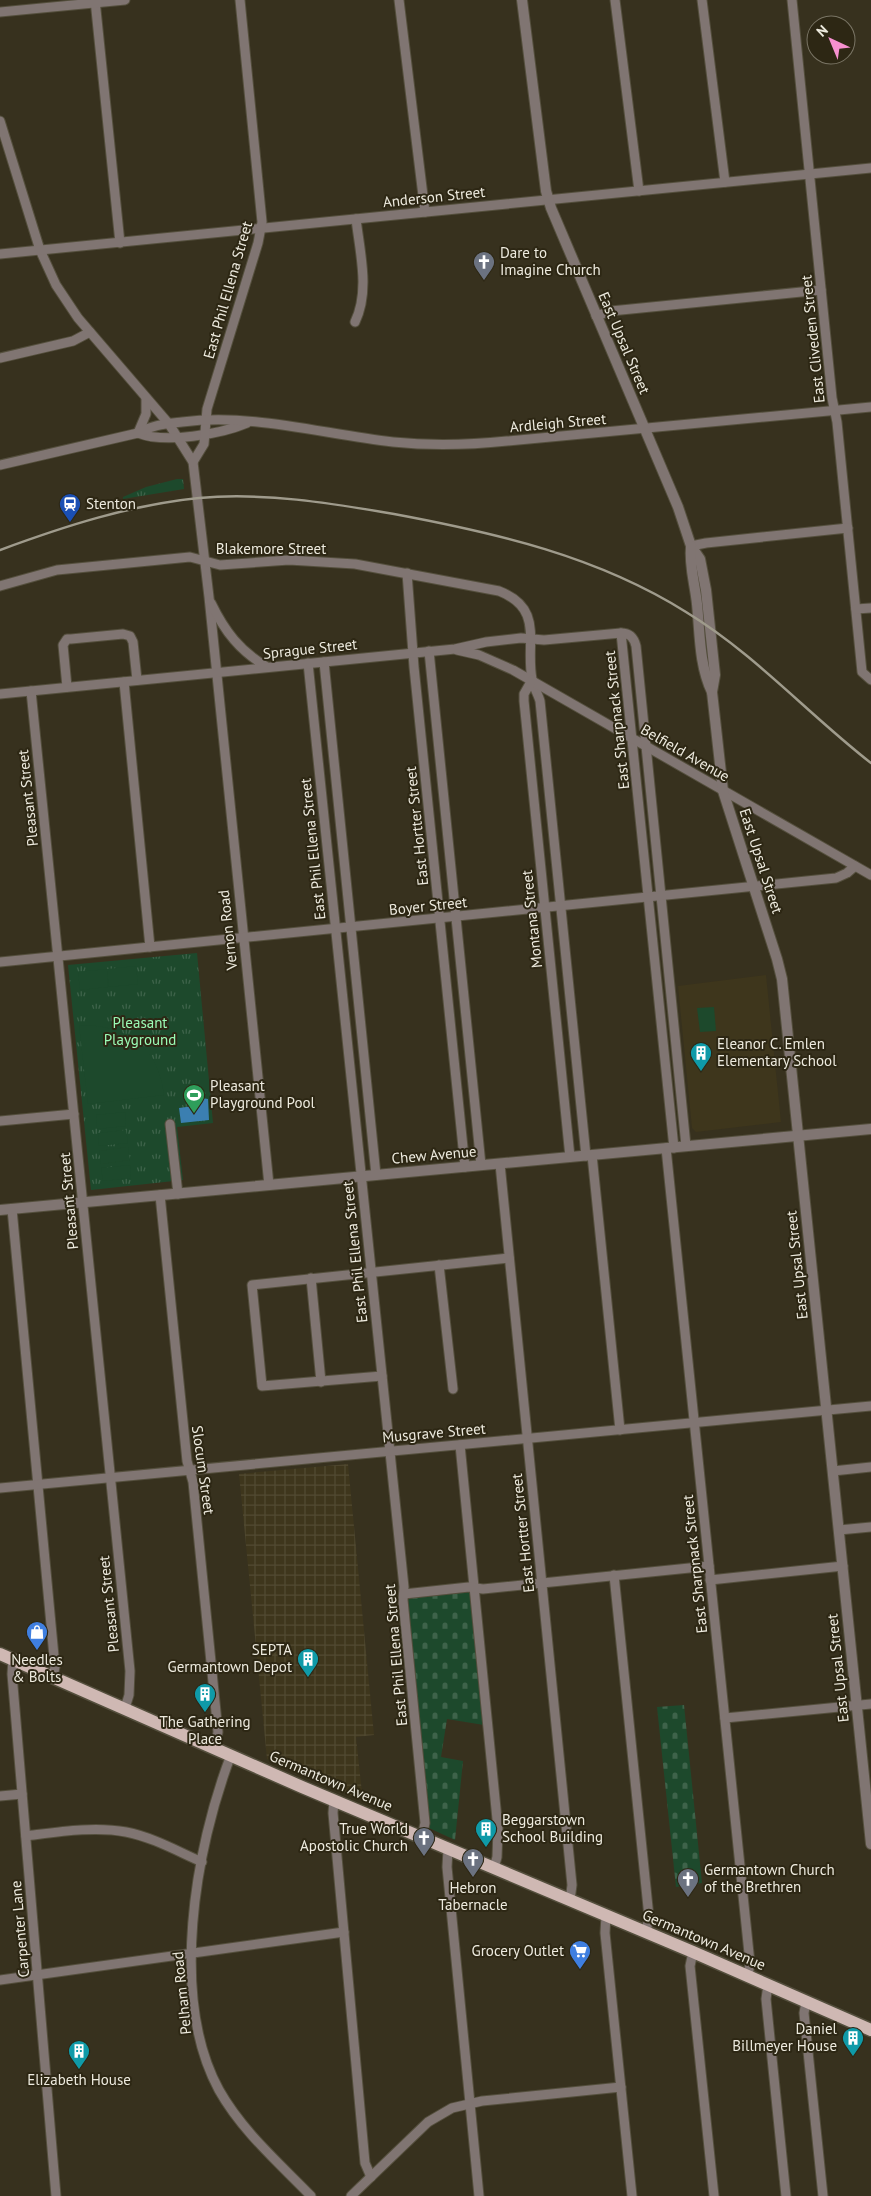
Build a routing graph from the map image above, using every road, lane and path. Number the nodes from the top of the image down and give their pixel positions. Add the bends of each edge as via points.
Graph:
1 (125, 0) edge
2 (240, 0) edge
3 (399, 0) edge
4 (522, 0) edge
5 (615, 0) edge
6 (702, 0) edge
7 (792, 0) edge
8 (95, 2) edge
9 (0, 12) edge
10 (0, 121) edge
11 (2, 132) edge
12 (871, 168) edge
13 (809, 174) junction
14 (725, 182) junction
15 (639, 191) junction
16 (548, 200) junction
17 (426, 212) junction
18 (356, 219) junction
19 (262, 229) junction
20 (120, 243) junction
21 (40, 250) junction
22 (0, 254) edge
23 (821, 290) junction
24 (596, 316) junction
25 (355, 322) dead end
26 (90, 332) junction
27 (0, 358) edge
28 (146, 398) junction
29 (871, 407) edge
30 (835, 411) junction
31 (206, 419) junction
32 (248, 422) junction
33 (169, 424) junction
34 (645, 428) junction
35 (138, 433) junction
36 (206, 433) junction
37 (178, 437) junction
38 (193, 462) junction
39 (0, 465) edge
40 (848, 528) junction
41 (691, 546) junction
42 (205, 561) junction
43 (407, 572) junction
44 (0, 586) edge
45 (209, 597) junction
46 (511, 597) joint
47 (871, 608) edge
48 (856, 609) junction
49 (621, 633) junction
50 (531, 639) junction
51 (455, 649) junction
52 (429, 651) junction
53 (414, 653) junction
54 (324, 662) junction
55 (308, 664) junction
56 (267, 668) junction
57 (216, 673) junction
58 (137, 680) junction
59 (532, 680) junction
60 (871, 680) edge
61 (124, 682) junction
62 (67, 687) junction
63 (31, 691) junction
64 (0, 694) edge
65 (632, 738) junction
66 (646, 746) junction
67 (723, 791) junction
68 (855, 866) junction
69 (871, 875) edge
70 (753, 887) junction
71 (661, 896) junction
72 (649, 897) junction
73 (561, 906) junction
74 (545, 908) junction
75 (456, 917) junction
76 (440, 919) junction
77 (352, 927) junction
78 (336, 928) junction
79 (243, 937) junction
80 (150, 947) junction
81 (58, 956) junction
82 (0, 962) edge
83 (74, 1114) junction
84 (0, 1121) edge
85 (170, 1124) dead end
86 (871, 1129) edge
87 (799, 1136) junction
88 (686, 1146) junction
89 (670, 1148) junction
90 (589, 1156) junction
91 (570, 1157) junction
92 (500, 1164) junction
93 (481, 1165) junction
94 (465, 1167) junction
95 (376, 1175) junction
96 (361, 1177) junction
97 (269, 1185) junction
98 (178, 1194) junction
99 (160, 1196) junction
100 (83, 1203) junction
101 (12, 1209) junction
102 (0, 1210) edge
103 (509, 1258) junction
104 (439, 1265) junction
105 (371, 1273) junction
106 (311, 1278) junction
107 (382, 1376) junction
108 (321, 1382) junction
109 (453, 1389) dead end
110 (871, 1406) edge
111 (827, 1410) junction
112 (694, 1423) junction
113 (620, 1430) junction
114 (527, 1438) junction
115 (460, 1444) junction
116 (390, 1451) junction
117 (871, 1468) edge
118 (190, 1470) junction
119 (833, 1471) junction
120 (110, 1477) junction
121 (38, 1484) junction
122 (0, 1488) edge
123 (871, 1527) edge
124 (839, 1530) junction
125 (709, 1566) junction
126 (843, 1566) junction
127 (614, 1575) junction
128 (710, 1580) junction
129 (542, 1582) junction
130 (474, 1588) junction
131 (404, 1594) junction
132 (0, 1654) edge
133 (13, 1659) junction
134 (53, 1677) junction
135 (871, 1704) edge
136 (857, 1705) junction
137 (124, 1708) junction
138 (725, 1718) junction
139 (215, 1748) junction
140 (231, 1755) junction
141 (22, 1794) junction
142 (0, 1796) edge
143 (334, 1800) junction
144 (26, 1836) junction
145 (422, 1837) junction
146 (871, 1844) edge
147 (448, 1848) junction
148 (202, 1862) junction
149 (494, 1868) junction
150 (570, 1900) junction
151 (606, 1916) junction
152 (344, 1932) junction
153 (646, 1932) junction
154 (693, 1952) junction
155 (191, 1954) junction
156 (37, 1974) junction
157 (748, 1976) junction
158 (0, 1980) edge
159 (768, 1985) junction
160 (806, 2002) junction
161 (871, 2030) edge
162 (621, 2087) junction
163 (470, 2103) junction
164 (371, 2176) junction
165 (56, 2196) edge
166 (310, 2196) edge
167 (351, 2196) edge
168 (480, 2196) edge
169 (632, 2196) edge
170 (714, 2196) edge
171 (786, 2196) edge
172 (823, 2196) edge

1 - 8 street
2 - 19 street, East Phil Ellena Street
3 - 17 street
4 - 16 street, East Upsal Street
5 - 15 street
6 - 14 street
7 - 13 street, East Cliveden Street
8 - 9 street
8 - 20 street
10 - 11 street
11 - 21 street
12 - 13 street, Anderson Street
13 - 14 street, Anderson Street
13 - 23 street, East Cliveden Street
14 - 15 street, Anderson Street
15 - 16 street, Anderson Street
16 - 17 street, Anderson Street
16 - 24 street, East Upsal Street
17 - 18 street, Anderson Street
18 - 19 street, Anderson Street
18 - 25 street via 364,293
19 - 20 street, Anderson Street
19 - 31 street, East Phil Ellena Street
20 - 21 street, Anderson Street
21 - 22 street, Anderson Street
21 - 26 street via 62,296
23 - 24 street via 610,311
23 - 30 street, East Cliveden Street
24 - 34 street, East Upsal Street
26 - 27 street via 73,341
26 - 28 street
28 - 33 street
28 - 35 street via 146,414
29 - 30 street, Ardleigh Street
30 - 34 street, Ardleigh Street
30 - 40 street, East Cliveden Street
31 - 32 street, Ardleigh Street
31 - 33 street, Ardleigh Street
31 - 36 street, East Phil Ellena Street
32 - 34 street, Ardleigh Street via 396,442 446,444 494,443
32 - 36 street, Ardleigh Street via 228,430
33 - 35 street, Ardleigh Street
33 - 37 street
34 - 41 street, East Upsal Street
35 - 37 street, Ardleigh Street via 159,439
35 - 39 street, Ardleigh Street
36 - 37 street, Ardleigh Street
36 - 38 street, East Phil Ellena Street via 204,444
37 - 38 street
38 - 42 street, Vernon Road
40 - 41 street
40 - 48 street, East Cliveden Street
41 - 67 street, East Upsal Street via 690,562 704,677 712,692
42 - 43 street, Blakemore Street via 220,565 274,560 322,561
42 - 44 street, Blakemore Street via 190,557 57,570
42 - 45 street, Vernon Road
43 - 46 street, Blakemore Street via 499,591
43 - 53 street, East Hortter Street
45 - 56 street via 237,645
45 - 57 street, Vernon Road
46 - 50 street, Montana Street via 528,616
47 - 48 street
48 - 60 street, East Cliveden Street via 863,674
49 - 50 street, Sprague Street
49 - 65 street, East Sharpnack Street
49 - 66 street, East Sharpnack Street via 629,634 635,643
50 - 51 street, Sprague Street via 486,642
50 - 59 street, Montana Street
51 - 52 street, Sprague Street
51 - 59 street, Belfield Avenue via 491,659
52 - 53 street, Sprague Street
52 - 75 street, East Hortter Street
53 - 54 street, Sprague Street
53 - 76 street, East Hortter Street
54 - 55 street, Sprague Street
54 - 77 street, East Phil Ellena Street
55 - 56 street, Sprague Street
55 - 78 street, East Phil Ellena Street
56 - 57 street, Sprague Street
57 - 58 street, Sprague Street
57 - 79 street, Vernon Road
58 - 61 street, Sprague Street
58 - 62 street via 130,636 70,639 64,642 63,648
59 - 65 street, Belfield Avenue
59 - 73 street, Montana Street via 540,701
59 - 74 street, Montana Street via 524,700
61 - 62 street, Sprague Street
61 - 80 street
62 - 63 street, Sprague Street
63 - 64 street, Sprague Street
63 - 81 street, Pleasant Street
65 - 66 street, Belfield Avenue
65 - 72 street, East Sharpnack Street
66 - 67 street, Belfield Avenue
66 - 71 street, East Sharpnack Street
67 - 68 street, Belfield Avenue
67 - 70 street, East Upsal Street
68 - 69 street, Belfield Avenue
68 - 70 street, Boyer Street via 836,878
70 - 71 street, Boyer Street
70 - 87 street, East Upsal Street via 782,979
71 - 72 street, Boyer Street
71 - 88 street, East Sharpnack Street
72 - 73 street, Boyer Street
72 - 89 street, East Sharpnack Street
73 - 74 street, Boyer Street
73 - 90 street, Montana Street
74 - 75 street, Boyer Street
74 - 91 street, Montana Street
75 - 76 street, Boyer Street
75 - 93 street, East Hortter Street
76 - 77 street, Boyer Street
76 - 94 street, East Hortter Street
77 - 78 street, Boyer Street
77 - 95 street, East Phil Ellena Street
78 - 79 street, Boyer Street
78 - 96 street, East Phil Ellena Street
79 - 80 street, Boyer Street
79 - 97 street, Vernon Road
80 - 81 street, Boyer Street
81 - 82 street, Boyer Street
81 - 83 street, Pleasant Street
83 - 84 street
83 - 100 street, Pleasant Street
85 - 98 street
86 - 87 street, Chew Avenue
87 - 88 street, Chew Avenue
87 - 111 street, East Upsal Street
88 - 89 street, Chew Avenue
89 - 90 street, Chew Avenue
89 - 112 street, East Sharpnack Street
90 - 91 street, Chew Avenue
90 - 113 street, Montana Street
91 - 92 street, Chew Avenue
92 - 93 street, Chew Avenue
92 - 103 street, East Hortter Street
93 - 94 street, Chew Avenue
94 - 95 street, Chew Avenue
95 - 96 street, Chew Avenue
96 - 97 street, Chew Avenue
96 - 105 street, East Phil Ellena Street
97 - 98 street, Chew Avenue
98 - 99 street, Chew Avenue
99 - 100 street, Chew Avenue
99 - 118 street, Slocum Street
100 - 101 street, Chew Avenue
100 - 120 street, Pleasant Street
101 - 102 street, Chew Avenue
101 - 121 street
103 - 104 street
103 - 114 street, East Hortter Street
104 - 105 street
104 - 109 street
105 - 106 street
105 - 107 street, East Phil Ellena Street
106 - 108 street
106 - 108 street via 252,1285 262,1386
107 - 108 street
107 - 116 street, East Phil Ellena Street
110 - 111 street, Musgrave Street
111 - 112 street, Musgrave Street
111 - 119 street, East Upsal Street
112 - 113 street, Musgrave Street
112 - 125 street, East Sharpnack Street
113 - 114 street, Musgrave Street
114 - 115 street, Musgrave Street
114 - 129 street, East Hortter Street
115 - 116 street, Musgrave Street
115 - 130 street
116 - 118 street, Musgrave Street
116 - 131 street, East Phil Ellena Street
117 - 119 street
118 - 120 street, Musgrave Street
118 - 139 street, Slocum Street via 218,1732
119 - 124 street, East Upsal Street
120 - 121 street, Musgrave Street
120 - 137 street, Pleasant Street via 130,1671 129,1695
121 - 122 street, Musgrave Street
121 - 134 street via 55,1667
123 - 124 street
124 - 126 street, East Upsal Street
125 - 127 street
125 - 128 street, East Sharpnack Street
126 - 128 street
126 - 136 street, East Upsal Street
127 - 129 street
127 - 153 street via 649,1916
128 - 138 street, East Sharpnack Street
129 - 130 street
129 - 150 street, East Hortter Street via 572,1885
130 - 131 street
130 - 149 street via 498,1829
131 - 145 street, East Phil Ellena Street via 425,1823
132 - 133 main road, Germantown Avenue
133 - 134 main road, Germantown Avenue
133 - 141 street, Carpenter Lane
134 - 137 main road, Germantown Avenue
135 - 136 street
136 - 138 street
136 - 146 street, East Upsal Street
137 - 139 main road, Germantown Avenue
138 - 157 street, East Sharpnack Street via 750,1962
139 - 140 main road, Germantown Avenue
140 - 143 main road, Germantown Avenue
140 - 148 street, Pelham Road via 213,1806
141 - 142 street
141 - 144 street, Carpenter Lane
143 - 145 main road, Germantown Avenue
143 - 152 street
144 - 148 street via 96,1830 126,1832
144 - 156 street, Carpenter Lane
145 - 147 main road, Germantown Avenue
147 - 149 main road, Germantown Avenue
147 - 163 street via 447,1867
148 - 155 street, Pelham Road
149 - 150 main road, Germantown Avenue
150 - 151 main road, Germantown Avenue
151 - 153 main road, Germantown Avenue
151 - 162 street
152 - 155 street
152 - 164 street via 365,2163
153 - 154 main road, Germantown Avenue
154 - 157 main road, Germantown Avenue
154 - 170 street via 690,1966
155 - 156 street
155 - 166 street, Pelham Road via 198,2031 214,2080 245,2128
156 - 158 street
156 - 165 street, Carpenter Lane
157 - 159 main road, Germantown Avenue
159 - 160 main road, Germantown Avenue
159 - 171 street via 766,1999
160 - 161 main road, Germantown Avenue
160 - 172 street via 804,2013
162 - 163 street
162 - 169 street
163 - 164 street via 436,2116
163 - 168 street
164 - 167 street

